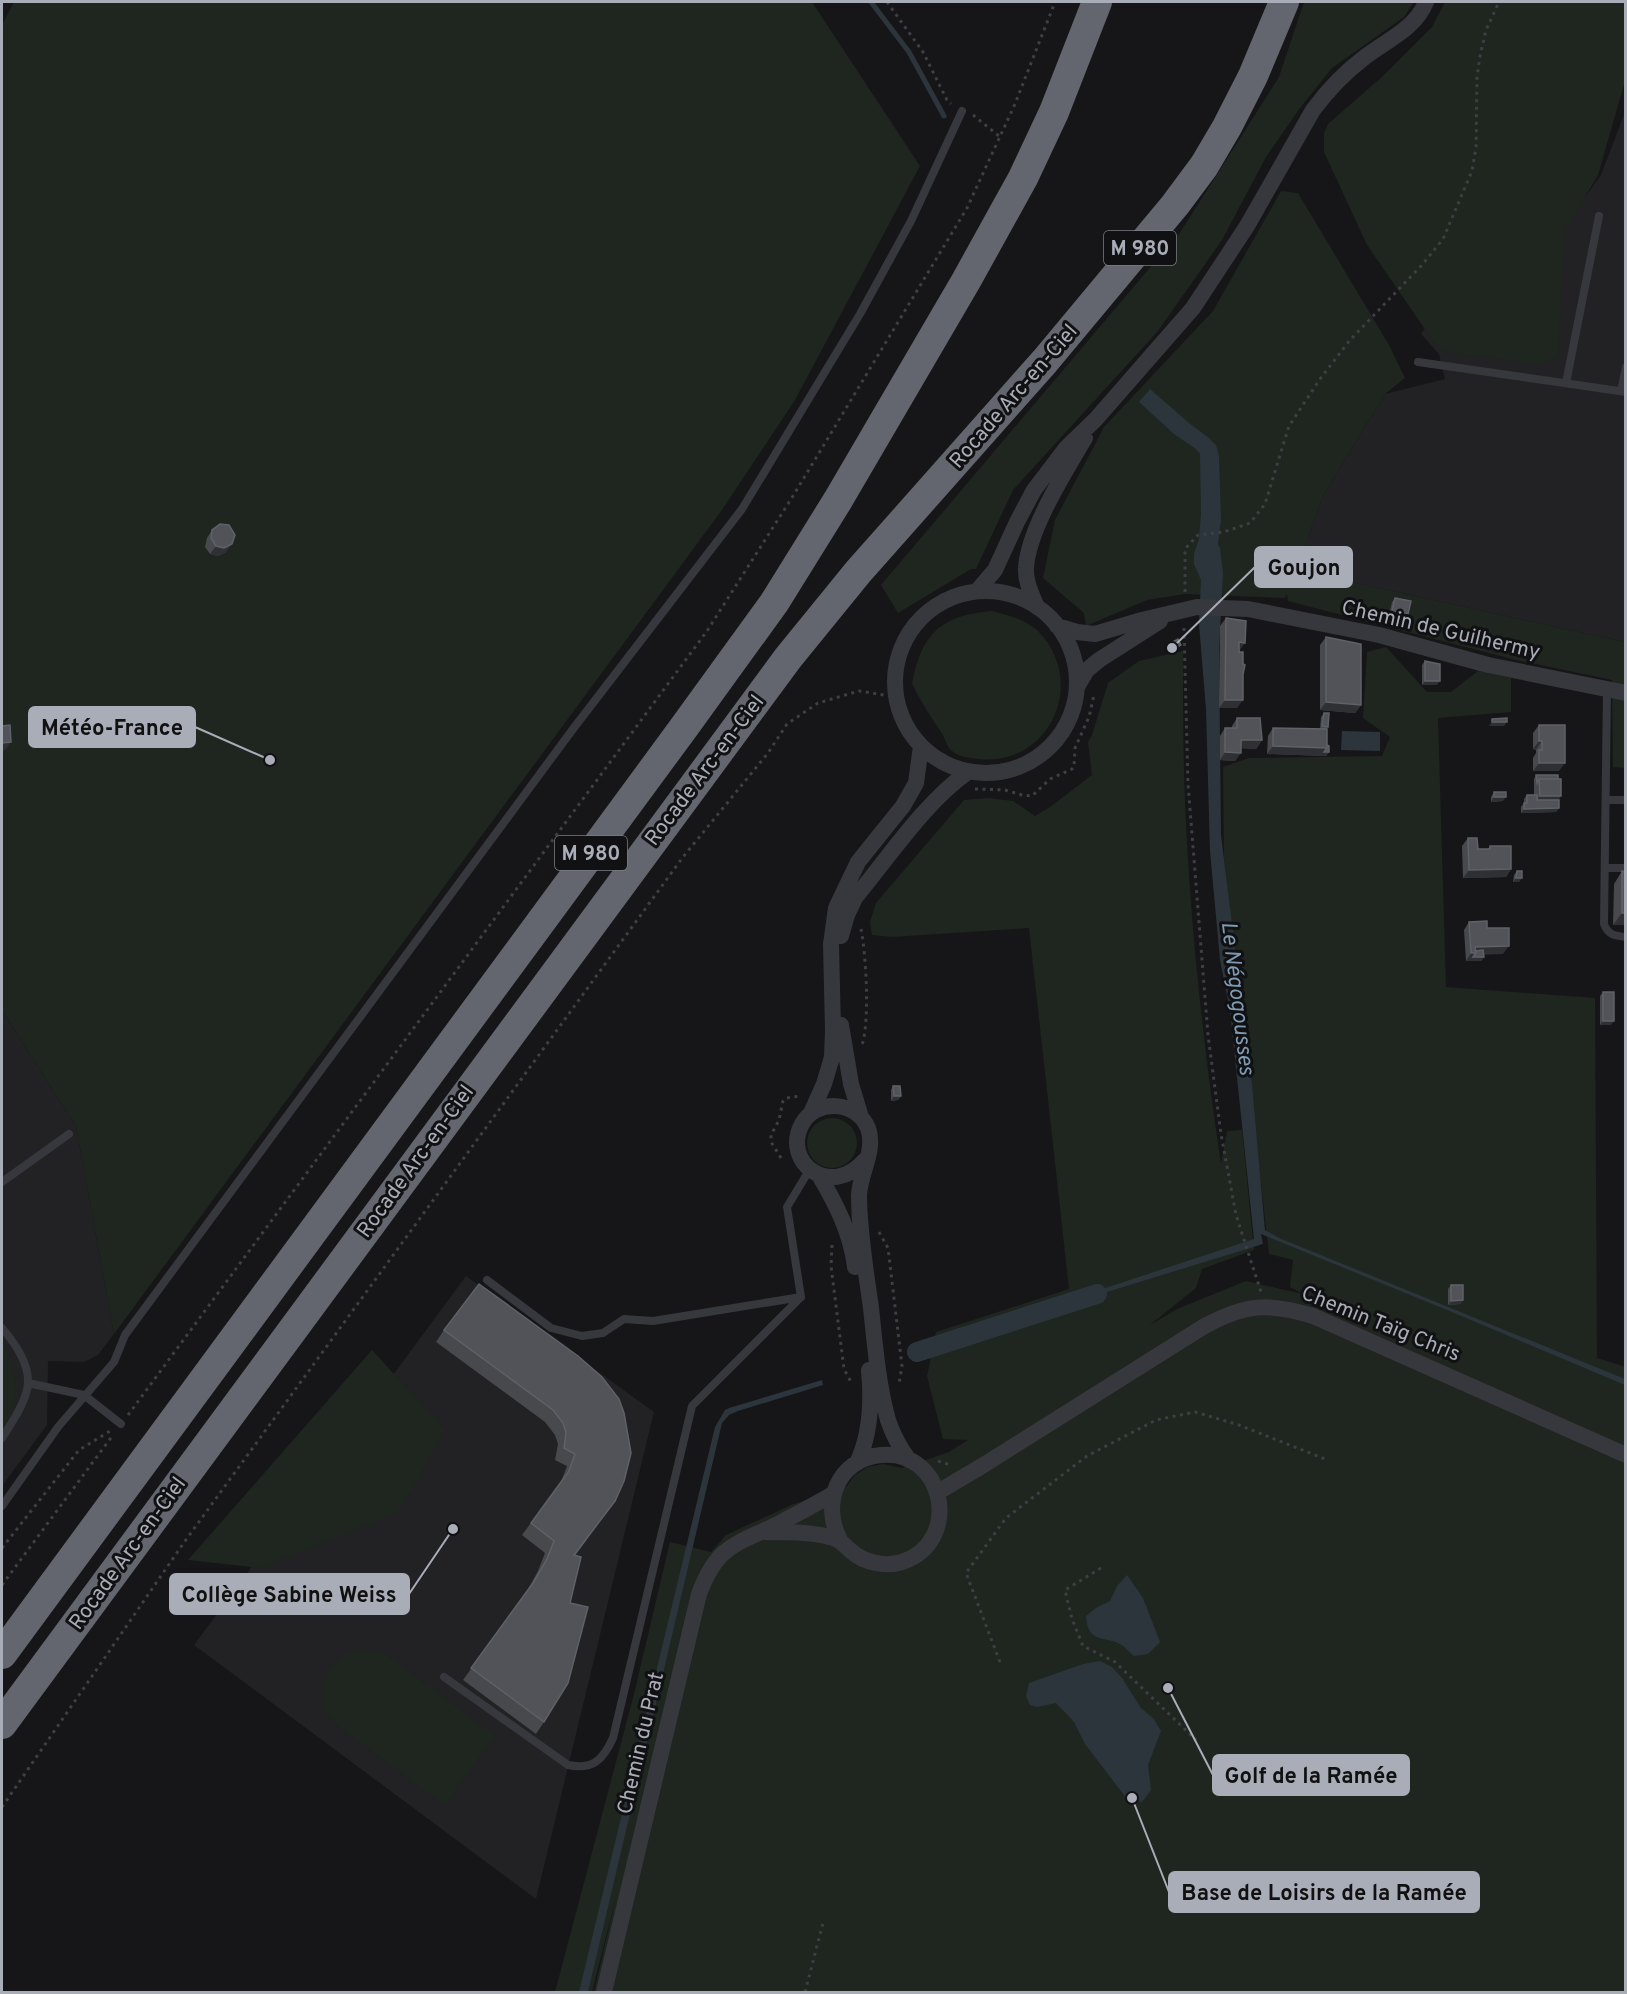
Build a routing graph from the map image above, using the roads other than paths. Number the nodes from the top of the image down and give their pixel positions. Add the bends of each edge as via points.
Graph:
1 (1097, 2) edge
2 (1284, 2) edge
3 (1426, 2) edge
4 (962, 111) road end
5 (1599, 216) dead end
6 (1418, 362) dead end
7 (1626, 367) edge
8 (1566, 383) junction
9 (1623, 391) edge
10 (1096, 419) junction
11 (977, 591) junction
12 (1037, 607) junction
13 (1184, 615) junction
14 (1057, 626) junction
15 (1077, 687) junction
16 (1607, 689) junction
17 (1626, 693) edge
18 (921, 746) junction
19 (968, 772) junction
20 (1606, 800) junction
21 (1626, 800) edge
22 (1605, 868) junction
23 (1626, 868) edge
24 (1626, 937) edge
25 (811, 1113) junction
26 (861, 1117) junction
27 (69, 1134) dead end
28 (865, 1160) junction
29 (814, 1172) junction
30 (2, 1182) edge
31 (487, 1280) dead end
32 (801, 1297) junction
33 (2, 1328) edge
34 (873, 1365) junction
35 (28, 1383) junction
36 (84, 1395) junction
37 (121, 1424) road end
38 (2, 1438) edge
39 (1626, 1455) edge
40 (909, 1460) junction
41 (857, 1463) junction
42 (938, 1492) junction
43 (833, 1494) junction
44 (2, 1506) edge
45 (761, 1532) junction
46 (840, 1540) junction
47 (2, 1653) edge
48 (444, 1677) dead end
49 (2, 1724) edge
50 (604, 1992) edge

1 - 47 highway, Rocade Arc-en-Ciel / M 980 via 1023,178 774,603
2 - 49 highway, Rocade Arc-en-Ciel / M 980 via 1253,76 1198,174 1052,352 858,572 788,658
3 - 10 street via 1409,27 1363,58 1325,94 1193,308
4 - 36 lane via 911,221 860,314 742,509 573,729 125,1335 114,1362
5 - 8 lane
6 - 8 lane
7 - 9 lane
8 - 9 lane
10 - 11 street via 1066,448 1034,490 995,570
10 - 12 street via 1056,488 1028,554 1026,569
11 - 12 street via 1018,597
11 - 18 street via 953,597 932,609 914,627 902,648 895,672 896,697 904,723
12 - 14 street
13 - 14 street, Chemin de Guilhermy via 1095,634
13 - 15 street via 1099,660
13 - 16 street, Chemin de Guilhermy via 1224,607 1248,609 1379,635 1488,665
14 - 15 street via 1072,655
15 - 19 street via 1064,730 1033,761 990,774
16 - 17 street, Chemin de Guilhermy
16 - 20 lane
18 - 19 street via 938,760
18 - 25 street via 916,783 903,806 858,862 836,908 831,944 832,1057
19 - 26 street via 936,799 855,898 847,915 841,936 841,1027
20 - 21 lane
20 - 22 lane
22 - 23 lane
22 - 24 lane via 1604,924 1612,935
25 - 26 street via 837,1105
25 - 29 street via 798,1134 798,1147 802,1159
26 - 28 street via 870,1138
27 - 30 lane
28 - 29 street via 845,1177 832,1178
28 - 34 street via 859,1198
29 - 32 lane via 800,1184 787,1207
29 - 34 street via 837,1205 853,1252
31 - 32 lane via 551,1328 582,1336 603,1333 624,1319 653,1321
32 - 48 lane via 692,1406 613,1738 603,1756 582,1768 568,1765
33 - 35 lane via 23,1360
34 - 40 street via 888,1420
34 - 41 street via 867,1434
35 - 36 lane
35 - 38 lane via 17,1415
36 - 37 lane
36 - 44 lane
39 - 42 street, Chemin Taïg Chris via 1313,1316 1285,1308 1262,1307 1230,1313 1203,1327
40 - 41 street via 883,1455
40 - 42 street via 927,1473
41 - 43 street via 838,1482
42 - 46 street via 941,1509 930,1542 902,1562 868,1561 852,1553
43 - 45 street, Chemin du Prat
43 - 46 street via 832,1518
45 - 46 street, Chemin du Prat via 810,1533
45 - 50 street, Chemin du Prat via 739,1541 723,1554 706,1575 699,1594

